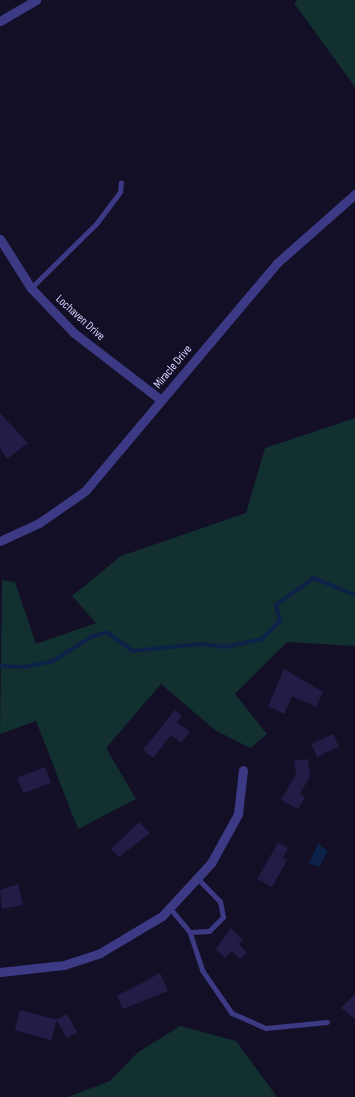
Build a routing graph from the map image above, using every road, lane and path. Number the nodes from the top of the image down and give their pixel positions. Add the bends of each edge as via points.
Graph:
1 (36, 0) edge
2 (0, 21) edge
3 (122, 183) dead end
4 (355, 194) edge
5 (0, 238) edge
6 (31, 288) junction
7 (161, 400) junction
8 (0, 541) edge
9 (243, 770) dead end
10 (198, 879) junction
11 (170, 908) junction
12 (190, 932) junction
13 (0, 972) edge
14 (327, 1022) dead end

1 - 2 street
3 - 6 lane via 120,192 96,224
4 - 7 street, Miracle Drive via 278,263
5 - 6 street, Lochaven Drive
6 - 7 street, Lochaven Drive via 74,333
7 - 8 street, Miracle Drive via 85,491 39,523
9 - 10 street via 238,814
10 - 11 street
10 - 12 lane via 220,902 223,917 209,931
11 - 12 lane
11 - 13 street via 133,937 100,953 64,965
12 - 14 lane via 203,972 232,1013 266,1028

